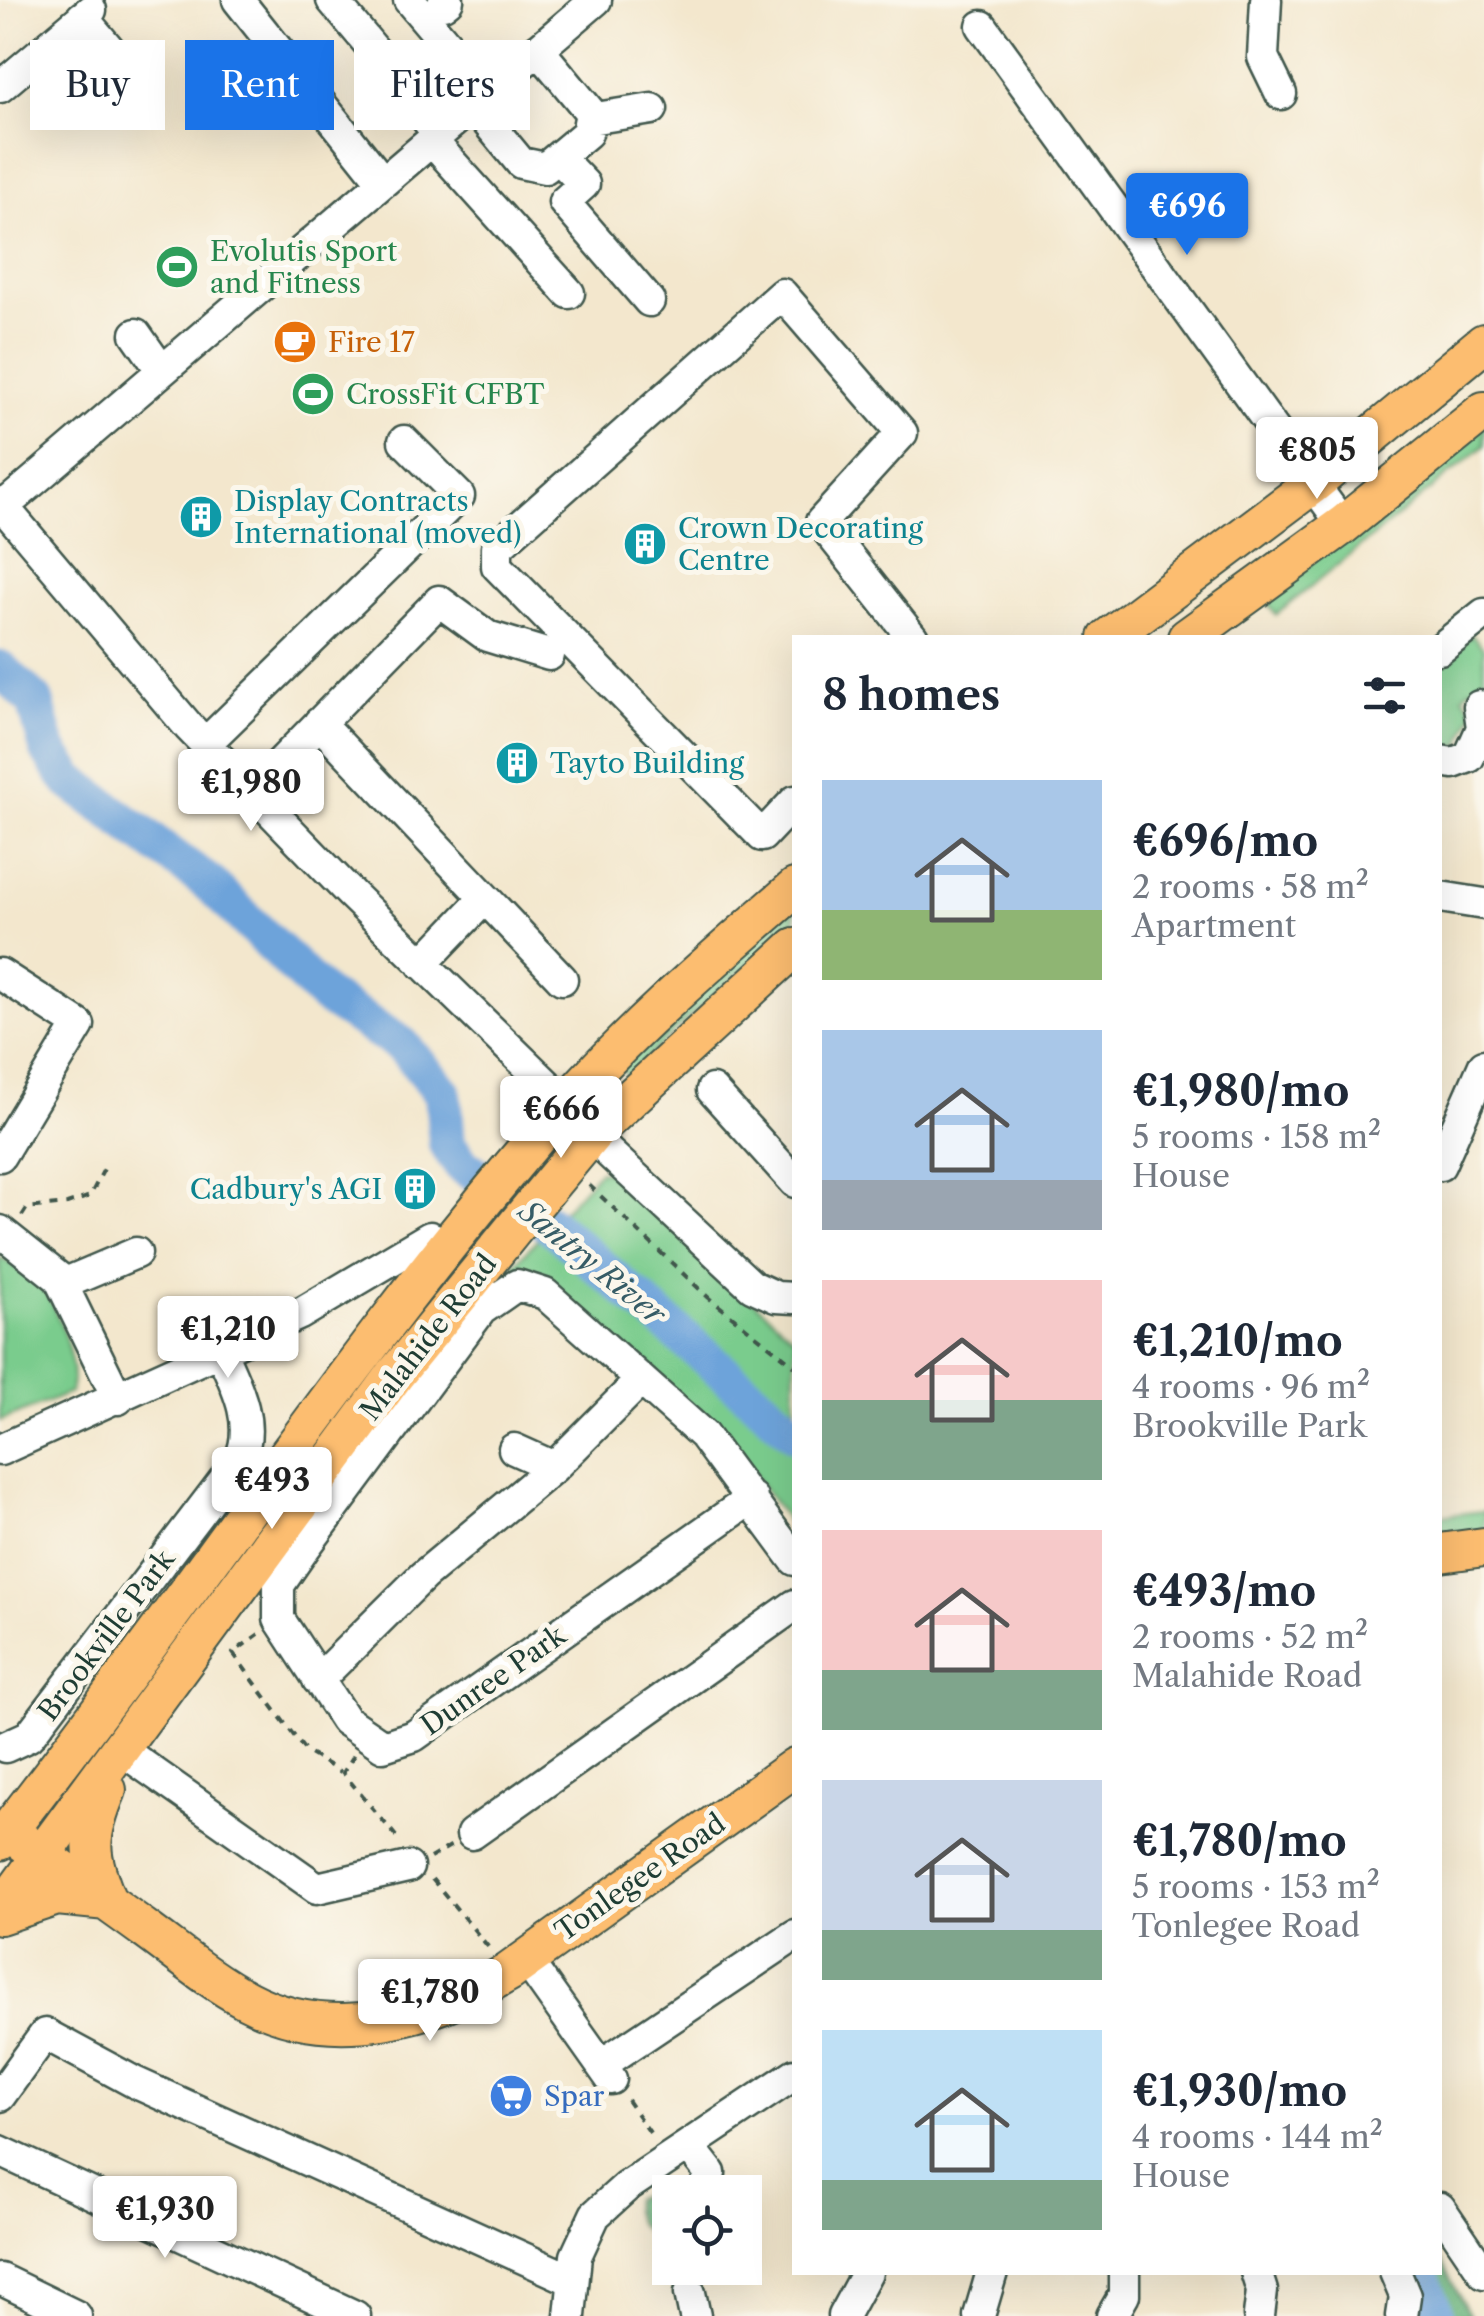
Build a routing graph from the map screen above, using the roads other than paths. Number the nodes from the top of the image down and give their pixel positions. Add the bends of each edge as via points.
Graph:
1 (238, 0) edge
2 (332, 0) edge
3 (409, 0) edge
4 (596, 0) edge
5 (1266, 0) edge
6 (982, 26) dead end
7 (55, 40) edge
8 (106, 40) edge
9 (438, 40) edge
10 (538, 49) junction
11 (530, 56) edge
12 (30, 61) edge
13 (0, 86) edge
14 (1282, 94) dead end
15 (652, 109) dead end
16 (590, 119) junction
17 (444, 130) edge
18 (500, 130) edge
19 (435, 138) junction
20 (558, 157) junction
21 (383, 182) junction
22 (569, 294) dead end
23 (649, 301) dead end
24 (136, 334) dead end
25 (1484, 343) edge
26 (162, 371) junction
27 (1484, 411) edge
28 (404, 441) dead end
29 (1313, 484) junction
30 (2, 505) edge
31 (1343, 525) junction
32 (1484, 614) edge
33 (910, 635) edge
34 (1112, 635) edge
35 (1191, 635) edge
36 (1442, 646) edge
37 (549, 655) dead end
38 (1479, 706) dead end
39 (319, 723) junction
40 (206, 744) junction
41 (1442, 762) edge
42 (252, 792) junction
43 (792, 804) edge
44 (792, 891) edge
45 (1442, 897) edge
46 (484, 898) junction
47 (1484, 904) edge
48 (792, 950) edge
49 (422, 964) junction
50 (0, 974) edge
51 (562, 979) dead end
52 (1484, 1065) edge
53 (712, 1090) dead end
54 (566, 1103) junction
55 (594, 1132) junction
56 (0, 1156) edge
57 (1442, 1160) edge
58 (792, 1179) edge
59 (4, 1233) edge
60 (448, 1244) junction
61 (136, 1253) dead end
62 (63, 1284) junction
63 (792, 1298) edge
64 (221, 1352) junction
65 (642, 1380) junction
66 (118, 1398) junction
67 (514, 1449) dead end
68 (0, 1450) edge
69 (554, 1467) junction
70 (752, 1498) junction
71 (1484, 1547) edge
72 (1442, 1553) edge
73 (792, 1556) edge
74 (792, 1606) edge
75 (318, 1680) junction
76 (5, 1747) dead end
77 (123, 1750) junction
78 (792, 1769) edge
79 (3, 1832) edge
80 (472, 1834) road end
81 (41, 1856) junction
82 (408, 1867) road end
83 (106, 1901) junction
84 (0, 1914) edge
85 (792, 1936) edge
86 (526, 1959) junction
87 (792, 2086) edge
88 (0, 2096) edge
89 (0, 2151) edge
90 (679, 2153) junction
91 (709, 2175) edge
92 (1442, 2211) edge
93 (1484, 2273) edge
94 (865, 2275) edge
95 (991, 2275) edge
96 (1124, 2275) edge
97 (1257, 2275) edge
98 (1396, 2275) edge
99 (0, 2279) edge
100 (572, 2280) junction
101 (76, 2316) edge
102 (355, 2316) edge
103 (570, 2316) edge
104 (843, 2316) edge
105 (979, 2316) edge
106 (1112, 2316) edge
107 (1259, 2316) edge
108 (1402, 2316) edge

1 - 21 street
2 - 19 street via 396,76
3 - 9 street
4 - 10 street
5 - 14 street via 1263,57
6 - 29 street
7 - 8 street via 87,13
10 - 11 street
10 - 16 street
12 - 13 street
15 - 16 street
16 - 20 street via 587,134
17 - 19 street
18 - 20 street via 521,163 545,168
19 - 21 street
19 - 22 street
20 - 23 street via 584,184 564,202
21 - 26 street
24 - 26 street
25 - 29 main road
26 - 30 street
27 - 31 main road
28 - 40 street via 458,496
29 - 31 street
29 - 34 main road
30 - 40 street
31 - 35 main road
32 - 36 street
33 - 43 street via 821,522 902,432 782,294 497,546 497,566 762,836
37 - 39 street via 488,636 439,601
38 - 41 street via 1482,728 1469,756
39 - 42 street
39 - 46 street
40 - 42 street
42 - 49 street
44 - 54 main road, Malahide Road
45 - 47 street
46 - 49 street
46 - 51 street
48 - 55 main road, Malahide Road
49 - 54 street
50 - 56 street via 79,1025
52 - 57 street
53 - 58 street
54 - 55 street
54 - 60 main road, Malahide Road
55 - 63 street via 679,1222 752,1286
55 - 77 main road, Malahide Road via 396,1375
59 - 62 street
60 - 64 street via 430,1236 300,1314
60 - 79 main road, Malahide Road
61 - 62 street
62 - 66 street
64 - 66 street
64 - 76 street, Brookville Park via 242,1400 246,1444 240,1459 29,1736
65 - 69 street
65 - 70 street via 702,1435
65 - 75 street, Dunree Park via 546,1294 517,1285 481,1310 279,1585 278,1619
66 - 68 street
67 - 69 street
69 - 75 street via 423,1576
70 - 73 street
70 - 75 street, Dunree Park via 414,1736 384,1746 362,1734 344,1720
71 - 72 main road
74 - 80 street
77 - 81 main road, Malahide Road
77 - 82 street via 317,1888
77 - 83 main road via 90,1840
78 - 86 main road, Tonlegee Road
79 - 81 main road, Tonlegee Road
81 - 83 main road, Tonlegee Road
81 - 84 main road, Malahide Road
83 - 84 main road via 58,1896
83 - 86 main road, Tonlegee Road via 248,2000 340,2025 462,2000
85 - 86 street via 607,2072
87 - 90 street
88 - 100 street via 46,2034 134,2082
89 - 102 street
90 - 91 street
90 - 100 street via 596,2215
92 - 93 street
94 - 104 street
95 - 105 street
96 - 106 street via 1124,2295
97 - 107 street
98 - 108 street via 1405,2296
99 - 101 street
100 - 103 street

